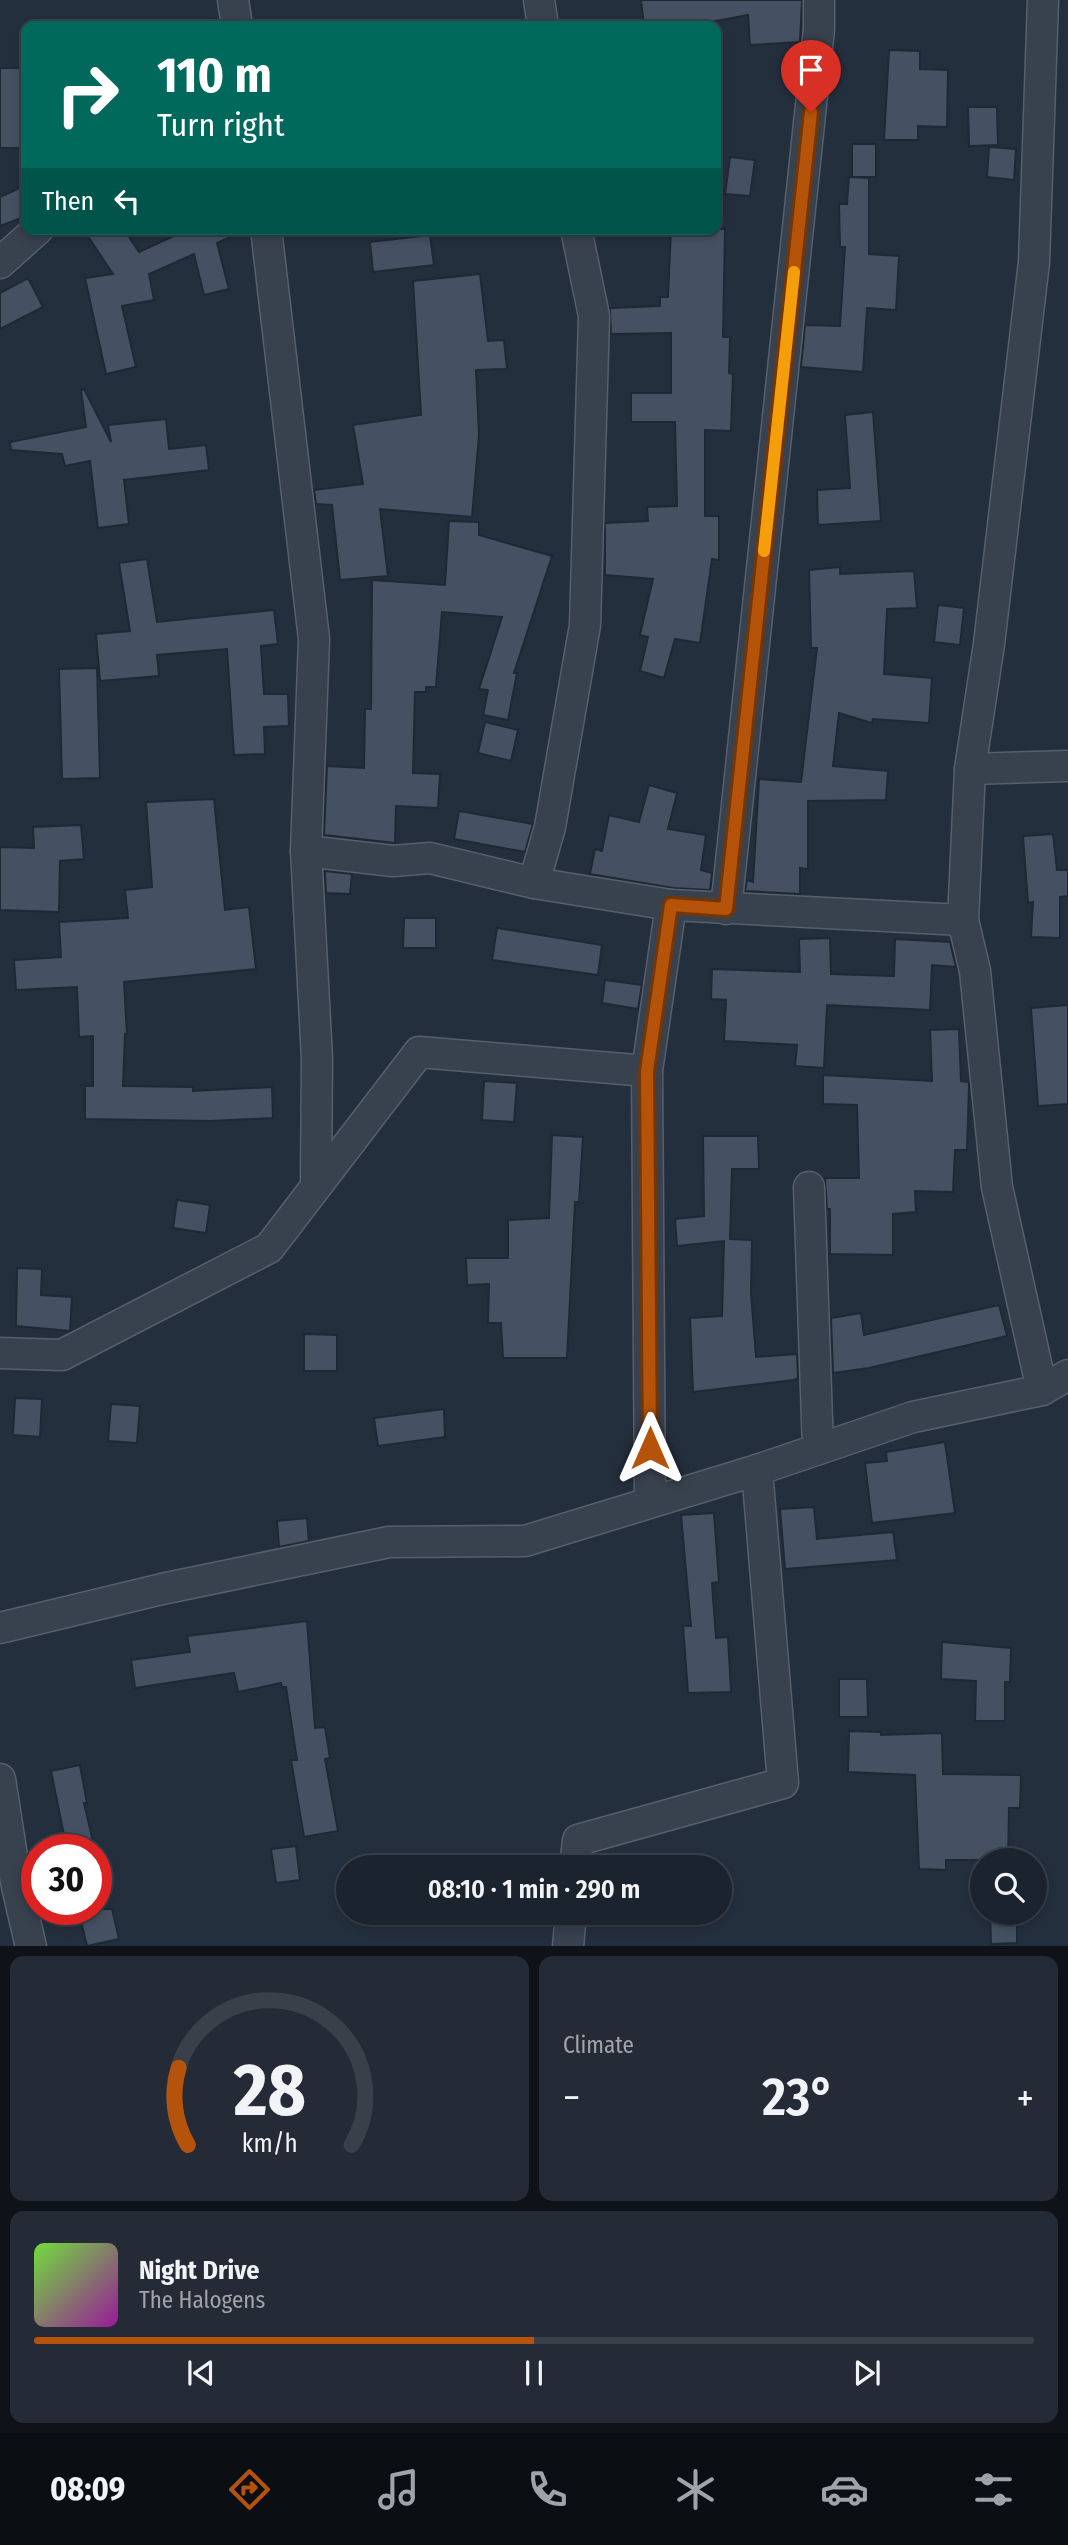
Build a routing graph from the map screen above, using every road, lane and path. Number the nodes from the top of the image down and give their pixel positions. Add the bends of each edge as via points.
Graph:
1 (233, 0) edge
2 (539, 0) edge
3 (819, 0) edge
4 (1043, 0) edge
5 (236, 21) edge
6 (542, 21) edge
7 (31, 235) edge
8 (267, 235) edge
9 (577, 235) edge
10 (0, 263) edge
11 (1068, 766) edge
12 (970, 769) junction
13 (306, 851) junction
14 (534, 883) junction
15 (671, 905) junction
16 (726, 909) junction
17 (963, 920) junction
18 (647, 1071) junction
19 (316, 1184) junction
20 (809, 1187) dead end
21 (0, 1353) edge
22 (1068, 1374) edge
23 (1042, 1390) junction
24 (818, 1450) junction
25 (757, 1470) junction
26 (650, 1502) junction
27 (0, 1628) edge
28 (0, 1779) edge
29 (576, 1855) edge
30 (570, 1925) edge
31 (31, 1946) edge
32 (568, 1946) edge

1 - 5 street
2 - 6 street
3 - 16 street via 817,57
4 - 12 street via 1034,262 991,631
7 - 10 street
8 - 13 street via 314,639
9 - 14 street via 594,316 585,625 550,827
11 - 12 street
12 - 17 street
13 - 14 street via 393,861 430,858
13 - 19 street via 317,1059
14 - 15 street
15 - 16 street
15 - 18 street
16 - 17 street
17 - 23 street via 975,971 997,1187
18 - 19 street via 419,1052
18 - 26 street
19 - 21 street via 269,1248 62,1355
20 - 24 street
22 - 23 street
23 - 24 street via 914,1417
24 - 25 street
25 - 26 street
25 - 29 street via 783,1783 578,1840
26 - 27 street via 525,1541 389,1542
28 - 31 street
30 - 32 street

